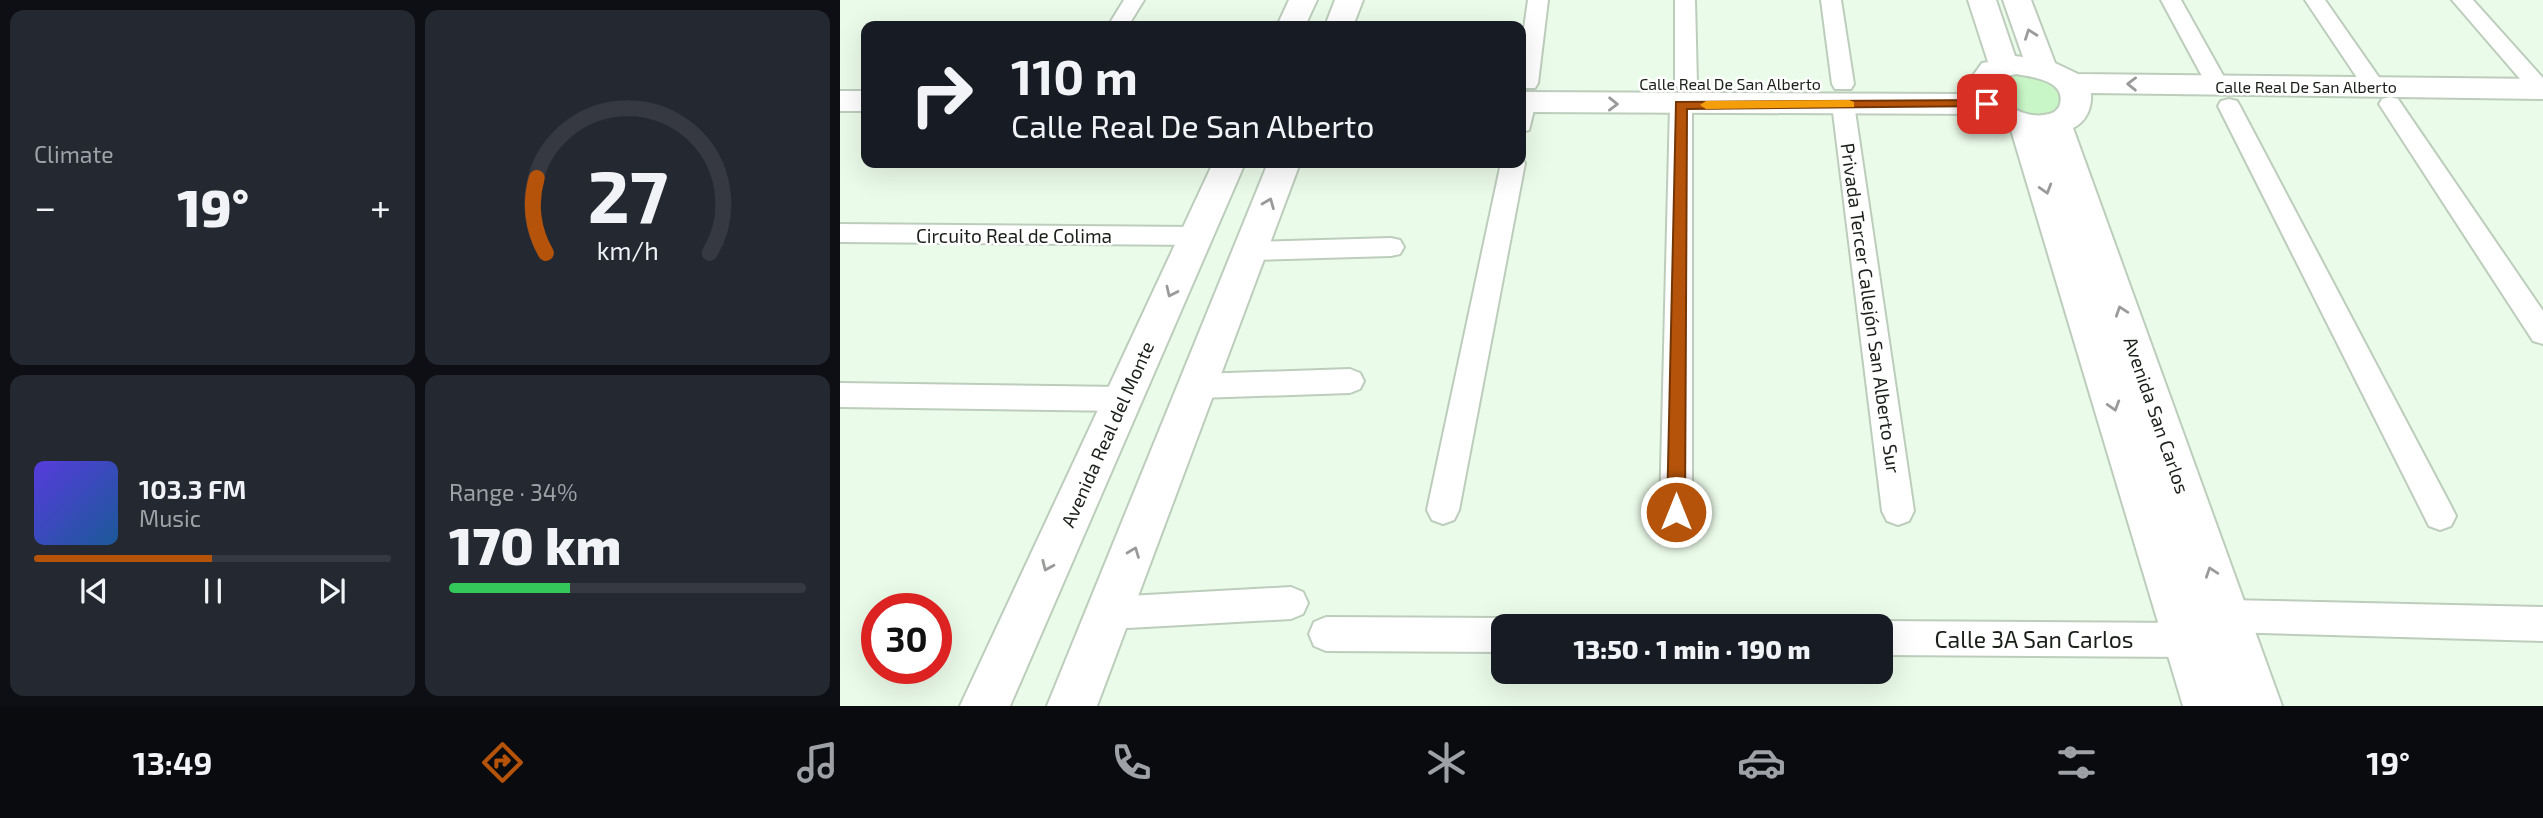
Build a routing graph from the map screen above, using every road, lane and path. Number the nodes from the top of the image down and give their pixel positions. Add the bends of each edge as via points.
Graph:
1 (1134, 0) edge
2 (1303, 0) edge
3 (1349, 0) edge
4 (1538, 0) edge
5 (1685, 0) edge
6 (1831, 0) edge
7 (1982, 0) edge
8 (2017, 0) edge
9 (2171, 0) edge
10 (2315, 0) edge
11 (2462, 0) edge
12 (1121, 21) edge
13 (1293, 21) edge
14 (1341, 21) edge
15 (2042, 68) junction
16 (840, 79) edge
17 (861, 79) edge
18 (1526, 79) edge
19 (1991, 85) junction
20 (1683, 94) junction
21 (1843, 94) junction
22 (2382, 95) junction
23 (2542, 95) edge
24 (2224, 96) junction
25 (1526, 99) edge
26 (840, 101) edge
27 (861, 101) edge
28 (2057, 109) junction
29 (1227, 168) edge
30 (1282, 168) edge
31 (1512, 168) edge
32 (1196, 236) junction
33 (844, 239) edge
34 (1391, 247) dead end
35 (1250, 251) junction
36 (2543, 333) edge
37 (1350, 381) dead end
38 (1199, 386) junction
39 (840, 395) edge
40 (1122, 399) junction
41 (1443, 510) dead end
42 (1898, 511) dead end
43 (1676, 512) dead end
44 (2440, 516) dead end
45 (1291, 603) dead end
46 (1110, 612) junction
47 (2226, 616) junction
48 (2543, 624) edge
49 (1326, 634) dead end
50 (1491, 635) edge
51 (1893, 638) edge
52 (2188, 640) junction
53 (985, 706) edge
54 (1072, 706) edge
55 (2208, 706) edge
56 (2257, 706) edge

1 - 12 street
2 - 13 street
3 - 14 street
4 - 18 street
5 - 20 street
6 - 21 street, Privada Tercer Callejón San Alberto Sur
7 - 19 street
15 -> 8 street
9 - 24 street
10 - 22 street
11 - 23 street
15 - 19 street, Calle Real De San Alberto via 2016,65
15 - 28 street
16 - 17 street
19 - 21 street, Calle Real De San Alberto
19 - 28 street via 2004,116
20 - 21 street, Calle Real De San Alberto
20 - 25 street, Calle Real De San Alberto
20 - 43 street
21 - 42 street, Privada Tercer Callejón San Alberto Sur
22 - 23 street, Calle Real De San Alberto
22 - 24 street, Calle Real De San Alberto
22 - 36 street
24 - 28 street, Calle Real De San Alberto
24 - 44 street
26 - 27 street
47 -> 28 street, Avenida San Carlos
28 -> 52 street, Avenida San Carlos
29 - 32 street, Avenida Real del Monte
35 -> 30 street
31 - 41 street
32 - 33 street, Circuito Real de Colima
32 -> 40 street, Avenida Real del Monte
34 - 35 street
35 - 38 street
37 - 38 street
46 -> 38 street
39 - 40 street
40 -> 53 street, Avenida Real del Monte
45 - 46 street
46 - 54 street
47 - 48 street
47 - 56 street, Avenida San Carlos
49 - 50 street
51 - 52 street, Calle 3A San Carlos
52 - 55 street, Avenida San Carlos

